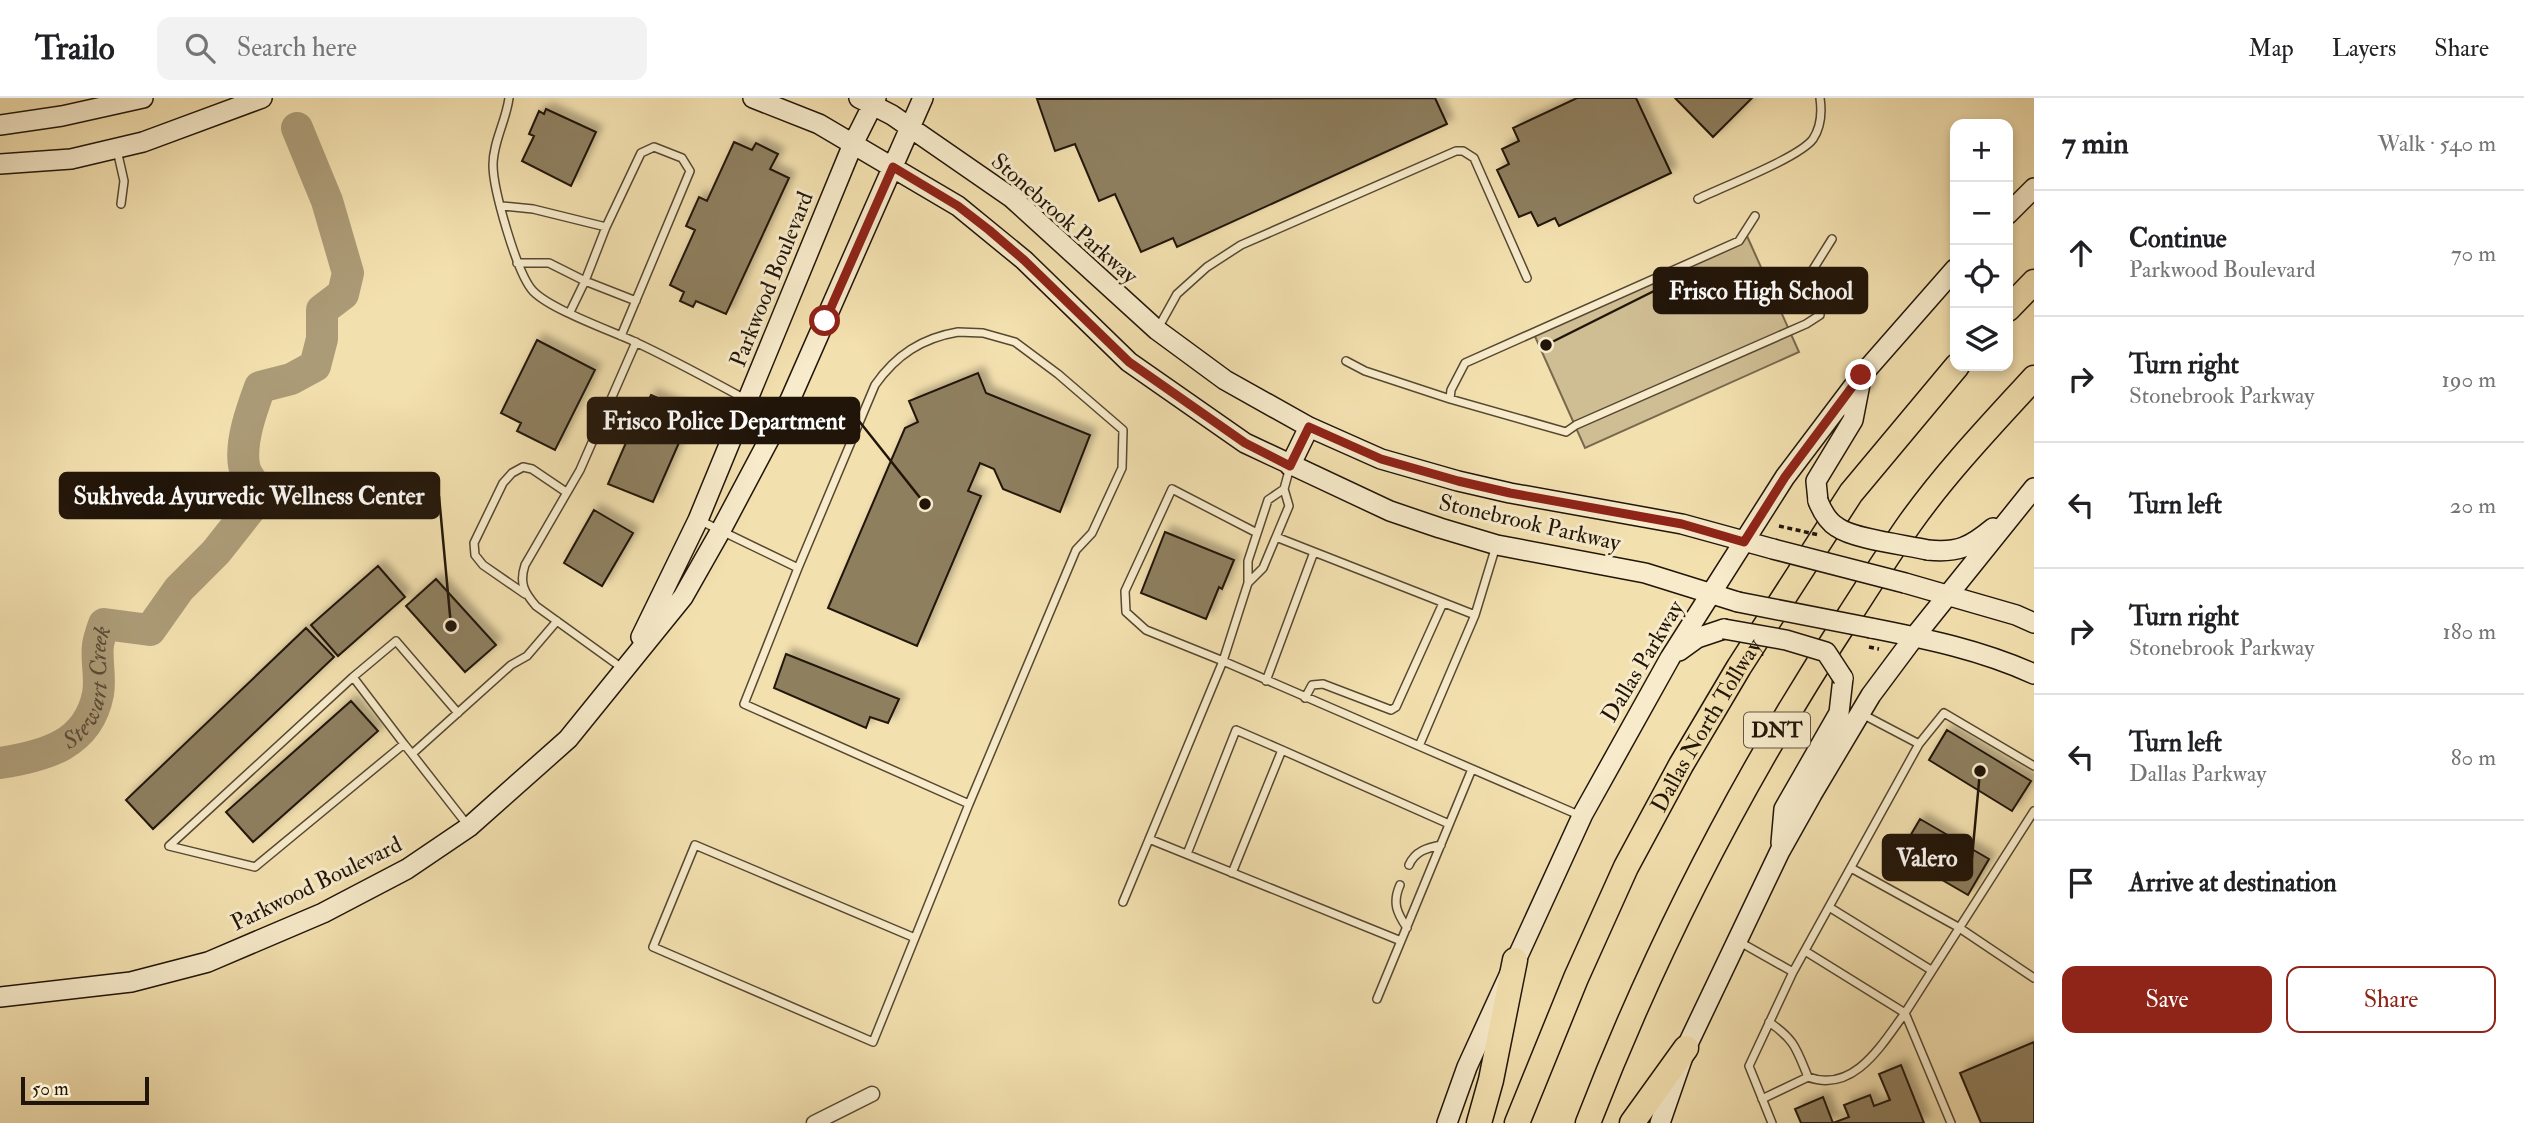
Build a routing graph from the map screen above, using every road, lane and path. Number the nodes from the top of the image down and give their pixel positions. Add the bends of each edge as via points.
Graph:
1 (144, 98) edge
2 (262, 98) edge
3 (509, 98) edge
4 (753, 98) edge
5 (923, 98) edge
6 (1819, 98) edge
7 (869, 100) edge
8 (0, 125) edge
9 (911, 128) junction
10 (853, 144) junction
11 (116, 148) junction
12 (0, 164) edge
13 (893, 167) junction
14 (2034, 188) edge
15 (1698, 199) dead end
16 (121, 204) dead end
17 (502, 206) junction
18 (2013, 209) edge
19 (1755, 216) dead end
20 (607, 227) junction
21 (1832, 239) dead end
22 (517, 263) junction
23 (1950, 275) edge
24 (1527, 278) dead end
25 (585, 281) junction
26 (2034, 282) edge
27 (636, 301) junction
28 (2010, 308) edge
29 (570, 312) junction
30 (1157, 330) junction
31 (621, 336) junction
32 (636, 342) junction
33 (1346, 361) dead end
34 (1953, 371) edge
35 (1861, 375) junction
36 (2034, 378) edge
37 (1450, 399) junction
38 (748, 400) junction
39 (1309, 427) junction
40 (1290, 466) junction
41 (2034, 488) edge
42 (1284, 489) junction
43 (566, 492) junction
44 (2017, 508) junction
45 (698, 520) junction
46 (721, 530) junction
47 (1257, 533) junction
48 (1276, 537) junction
49 (1744, 542) junction
50 (1497, 545) junction
51 (1314, 552) junction
52 (798, 568) junction
53 (1248, 583) junction
54 (1711, 593) junction
55 (526, 594) junction
56 (1950, 595) junction
57 (1443, 603) junction
58 (1475, 615) junction
59 (556, 621) junction
60 (2034, 623) edge
61 (1915, 636) junction
62 (1670, 658) junction
63 (1223, 661) junction
64 (625, 670) junction
65 (2034, 674) edge
66 (353, 677) junction
67 (1266, 681) junction
68 (1305, 698) junction
69 (458, 713) junction
70 (1861, 713) junction
71 (404, 744) junction
72 (1919, 744) junction
73 (1419, 747) junction
74 (1282, 750) junction
75 (412, 754) junction
76 (2034, 766) edge
77 (1472, 769) junction
78 (968, 804) junction
79 (2034, 811) edge
80 (1581, 816) junction
81 (1449, 824) junction
82 (469, 827) junction
83 (1149, 839) junction
84 (1441, 845) junction
85 (1780, 851) junction
86 (1187, 854) junction
87 (1409, 865) dead end
88 (1851, 868) junction
89 (1232, 873) junction
90 (1400, 885) dead end
91 (1123, 902) dead end
92 (1829, 907) junction
93 (1958, 928) junction
94 (1407, 929) junction
95 (915, 938) junction
96 (1401, 941) junction
97 (1737, 941) junction
98 (1805, 951) junction
99 (1515, 960) junction
100 (1931, 970) junction
101 (1793, 972) junction
102 (2034, 978) edge
103 (0, 997) edge
104 (1377, 999) dead end
105 (1905, 1013) junction
106 (1769, 1022) junction
107 (1686, 1048) junction
108 (1808, 1077) junction
109 (872, 1094) dead end
110 (1762, 1099) junction
111 (814, 1123) edge
112 (1447, 1123) edge
113 (1479, 1123) edge
114 (1517, 1123) edge
115 (1588, 1123) edge
116 (1632, 1123) edge
117 (1660, 1123) edge
118 (1772, 1123) edge
119 (1951, 1123) edge

1 - 8 main road
2 - 11 main road
3 - 17 lane via 493,165
4 - 10 main road, Stonebrook Parkway via 819,124
5 - 9 main road, Parkwood Boulevard
6 - 15 lane via 1817,132 1800,152
7 - 9 main road, Stonebrook Parkway
7 - 10 main road, Parkwood Boulevard
9 - 13 main road, Parkwood Boulevard
9 - 30 main road, Stonebrook Parkway via 1012,198
10 - 13 main road, Stonebrook Parkway
10 - 38 main road, Parkwood Boulevard
11 - 12 main road via 71,159
11 - 16 lane via 124,181
13 - 40 main road, Stonebrook Parkway via 989,230 1129,362 1245,443
13 - 46 main road, Parkwood Boulevard via 790,400
14 - 18 main road
17 - 20 lane
17 - 22 lane
19 - 37 lane via 1739,241 1465,363
20 - 25 lane
20 - 27 lane via 641,153 654,147 682,158 690,171
21 - 37 lane via 1812,271 1821,295 1820,315 1566,432
22 - 25 lane via 549,262
22 - 29 lane via 533,291
23 - 35 main road, Dallas Parkway
24 - 30 lane via 1474,158 1456,151 1224,255 1177,294
25 - 27 lane
25 - 29 lane
26 - 28 highway
27 - 31 lane
29 - 31 lane
30 - 39 main road, Stonebrook Parkway via 1224,380
31 - 32 lane
32 - 38 lane
32 - 43 lane
33 - 37 lane
34 - 114 highway, Dallas North Tollway / DNT via 1851,493 1681,765 1626,867
35 - 44 main road, bridge via 1853,420 1816,481 1822,512 1837,528 1947,552 1985,536
35 - 49 main road, Dallas Parkway via 1785,477
36 - 115 highway, DNT via 1911,522 1795,698 1664,942
38 - 45 main road, Parkwood Boulevard
39 - 40 main road
39 - 49 main road, Stonebrook Parkway via 1381,459 1458,481 1682,524
40 - 42 lane
40 - 50 main road, Stonebrook Parkway via 1390,511
41 - 44 main road
42 - 47 lane via 1268,500
42 - 48 lane via 1289,506
43 - 55 lane via 525,565 521,584
43 - 55 lane via 532,469 512,472 474,543 475,555 483,565
44 - 56 main road
45 - 46 lane
45 - 64 main road, Parkwood Boulevard
46 - 52 lane
46 - 64 main road, Parkwood Boulevard via 683,597
47 - 53 lane via 1248,561
47 - 63 lane via 1172,489 1125,591 1126,612 1146,630
48 - 51 lane
48 - 53 lane via 1264,568
49 - 54 main road, Dallas Parkway
49 - 56 main road, Stonebrook Parkway, bridge
50 - 54 main road, Stonebrook Parkway via 1645,573
50 - 58 lane
51 - 57 lane
51 - 67 lane
52 - 78 lane via 744,705
52 - 78 lane via 876,385 904,353 927,340 971,332 1015,342 1123,430 1122,468 1092,533 1076,550
53 - 63 lane
54 - 61 main road, Stonebrook Parkway, bridge
54 - 62 main road, Dallas Parkway
55 - 59 lane
56 - 60 main road, Stonebrook Parkway
56 - 61 main road
57 - 58 lane
57 - 68 lane via 1396,707 1391,710 1323,684 1312,685
58 - 73 lane
59 - 64 lane
59 - 69 lane via 527,656
61 - 65 main road, Stonebrook Parkway via 2000,659
61 - 70 main road
62 - 80 main road, Dallas Parkway
62 - 85 main road, bridge via 1697,638 1724,629 1826,652 1843,678 1839,713 1784,809
63 - 67 lane
63 - 83 lane
64 - 82 main road, Parkwood Boulevard via 568,739
66 - 69 lane via 396,641
66 - 71 lane
66 - 71 lane via 169,846 255,867
67 - 68 lane
68 - 73 lane
69 - 75 lane
70 - 72 lane
70 - 85 main road
71 - 75 lane
72 - 76 lane via 1944,713
72 - 88 lane
73 - 77 lane
74 - 81 lane
74 - 86 lane via 1236,730
74 - 89 lane
75 - 82 lane
77 - 80 lane
77 - 81 lane
78 - 95 lane
79 - 93 lane
80 - 99 main road, Dallas Parkway
81 - 84 lane
82 - 103 main road, Parkwood Boulevard via 407,869 323,913 208,962 131,982
83 - 86 lane
83 - 91 lane
84 - 87 lane via 1424,849
84 - 94 lane
85 - 97 main road
86 - 89 lane
88 - 92 lane
88 - 93 lane
89 - 96 lane
90 - 94 lane via 1396,912
92 - 98 lane
92 - 100 lane
93 - 100 lane
93 - 102 lane
94 - 96 lane
95 - 95 lane via 873,1042 653,947 695,845
96 - 104 lane
97 - 101 lane
97 - 107 main road
98 - 101 lane
98 - 105 lane
99 - 112 main road, Dallas Parkway
99 - 113 highway
100 - 105 lane
101 - 106 lane
105 - 108 lane via 1877,1052 1844,1079
105 - 119 lane
106 - 108 lane via 1795,1044
106 - 110 lane via 1749,1066
107 - 116 highway
107 - 117 main road
108 - 110 lane
109 - 111 street
110 - 118 lane

